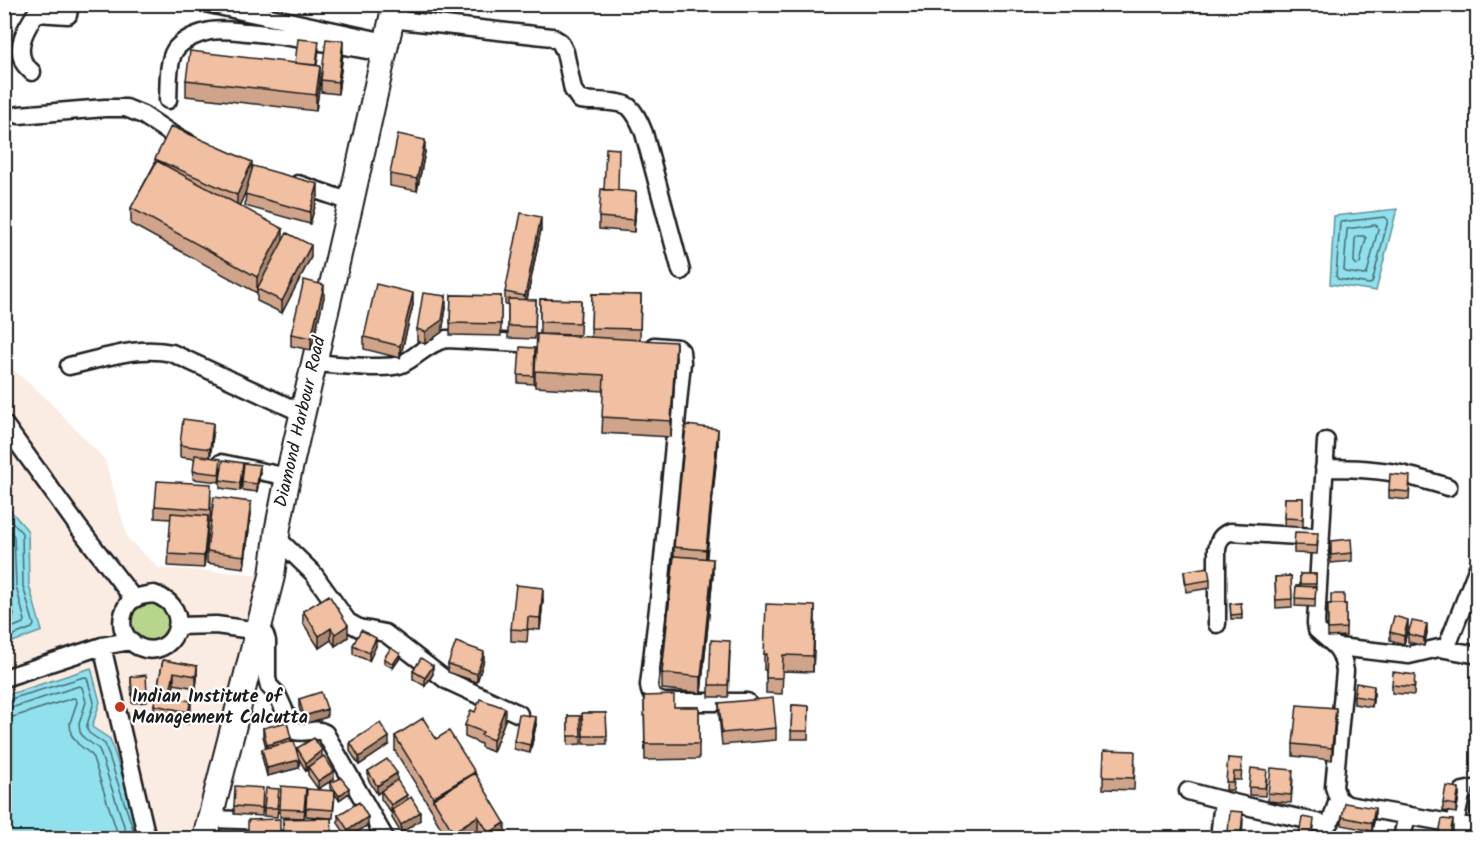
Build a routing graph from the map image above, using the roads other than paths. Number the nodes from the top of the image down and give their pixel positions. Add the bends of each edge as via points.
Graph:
1 (70, 4) edge
2 (208, 4) edge
3 (261, 4) edge
4 (389, 30) edge
5 (32, 72) dead end
6 (168, 100) dead end
7 (19, 115) dead end
8 (201, 150) edge
9 (287, 181) edge
10 (351, 202) junction
11 (681, 271) dead end
12 (570, 345) edge
13 (639, 346) edge
14 (313, 363) junction
15 (69, 366) dead end
16 (302, 412) junction
17 (4, 424) edge
18 (1326, 441) dead end
19 (214, 462) edge
20 (1324, 468) junction
21 (288, 477) junction
22 (1448, 486) dead end
23 (1321, 537) junction
24 (277, 538) junction
25 (1478, 567) edge
26 (133, 598) junction
27 (1217, 624) dead end
28 (178, 626) junction
29 (259, 631) junction
30 (130, 641) junction
31 (102, 646) junction
32 (1338, 647) junction
33 (1446, 649) junction
34 (1478, 655) edge
35 (4, 678) edge
36 (767, 702) edge
37 (519, 714) edge
38 (1478, 788) edge
39 (1188, 790) dead end
40 (1338, 799) junction
41 (1223, 801) junction
42 (1407, 815) junction
43 (317, 822) edge
44 (1455, 824) junction
45 (1478, 828) edge
46 (207, 829) edge
47 (1328, 831) edge
48 (147, 838) edge
49 (385, 838) edge
50 (1219, 838) edge
51 (1402, 838) edge

1 - 5 street via 68,15 36,13 26,29 21,45 23,62
2 - 4 street
3 - 4 street
4 - 6 street via 274,34 228,30 191,37 173,54
4 - 10 highway, Diamond Harbour Road
4 - 11 street via 552,37 560,42 573,90 580,100 617,102 629,107 639,122
7 - 8 street via 126,108
9 - 10 street
10 - 14 highway, Diamond Harbour Road
12 - 14 street via 447,339 390,367
13 - 36 street via 674,347 682,356 651,693 665,702
14 - 16 highway, Diamond Harbour Road
15 - 16 street via 159,350
16 - 21 highway, Diamond Harbour Road
17 - 26 street
18 - 20 street
19 - 21 street
20 - 22 street via 1393,473
20 - 23 street
21 - 24 highway, Diamond Harbour Road
23 - 27 street via 1230,532 1223,535 1217,549
23 - 32 street via 1317,630
24 - 29 highway, Diamond Harbour Road
24 - 37 street via 313,573 348,622 385,633 446,680
25 - 33 street
26 - 28 street via 154,594 163,597 175,610
26 - 30 street via 122,620
28 - 29 street via 216,625
28 - 30 street via 168,643 159,648 144,649
29 - 46 highway, Diamond Harbour Road
29 - 49 street via 267,641 269,686 277,694 291,725 303,733 325,733
30 - 31 street
31 - 35 street
31 - 48 street
32 - 33 street via 1409,655
32 - 40 street via 1346,671 1334,787
33 - 34 street
38 - 44 street via 1463,791
39 - 41 street
40 - 42 street via 1348,805
40 - 47 street
41 - 47 street via 1324,824
41 - 50 street
42 - 44 street
42 - 51 street
43 - 46 street
44 - 45 street

